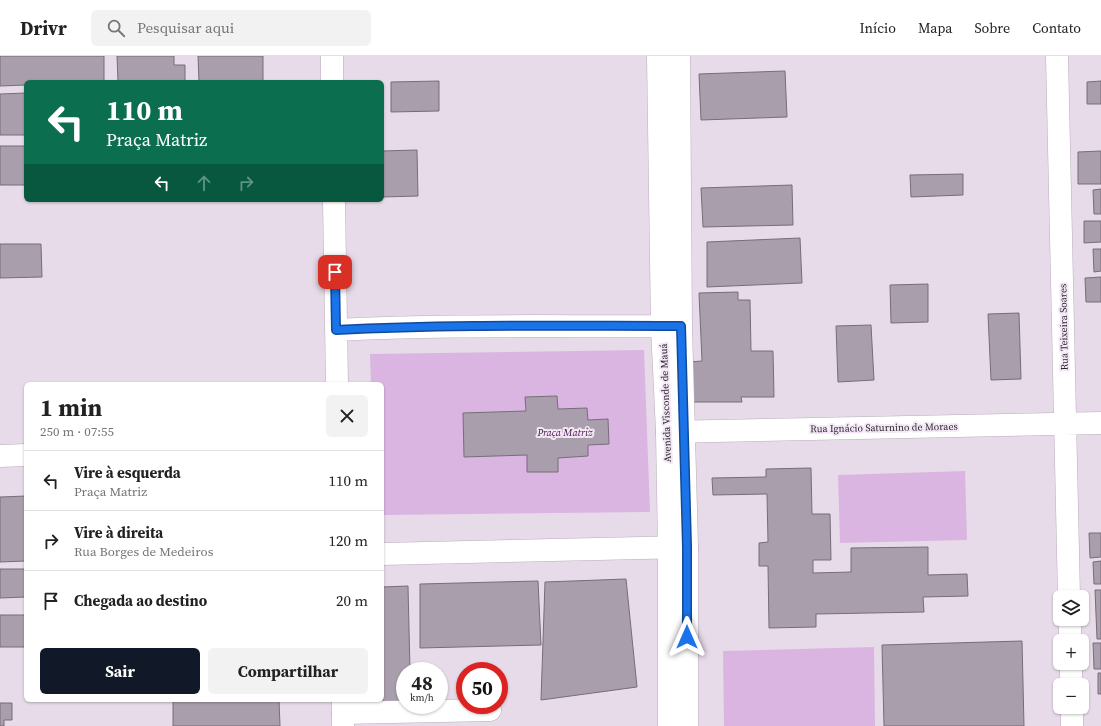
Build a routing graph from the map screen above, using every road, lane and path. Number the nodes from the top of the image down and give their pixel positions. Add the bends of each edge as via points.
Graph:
1 (332, 56) edge
2 (658, 56) edge
3 (679, 56) edge
4 (1057, 56) edge
5 (332, 80) edge
6 (334, 202) edge
7 (672, 326) junction
8 (336, 330) junction
9 (337, 382) edge
10 (1101, 423) edge
11 (1066, 424) junction
12 (675, 432) junction
13 (24, 455) edge
14 (0, 456) edge
15 (678, 548) junction
16 (384, 554) edge
17 (1069, 590) edge
18 (456, 711) edge
19 (343, 713) edge
20 (1072, 714) edge
21 (668, 726) edge
22 (687, 726) edge
23 (1072, 726) edge

1 - 5 street
2 - 7 street, Avenida Visconde de Mauá
3 - 7 street, Avenida Visconde de Mauá
4 - 11 street, Rua Teixeira Soares
6 - 8 street
7 - 8 street via 455,326
7 - 12 street, Avenida Visconde de Mauá
8 - 9 street
10 - 11 street, Rua Ignácio Saturnino de Moraes
11 - 12 street, Rua Ignácio Saturnino de Moraes
11 - 17 street, Rua Teixeira Soares
12 - 15 street, Avenida Visconde de Mauá
13 - 14 street
15 - 16 street
15 - 21 street, Avenida Visconde de Mauá
15 - 22 street, Avenida Visconde de Mauá
18 - 19 street
20 - 23 street

